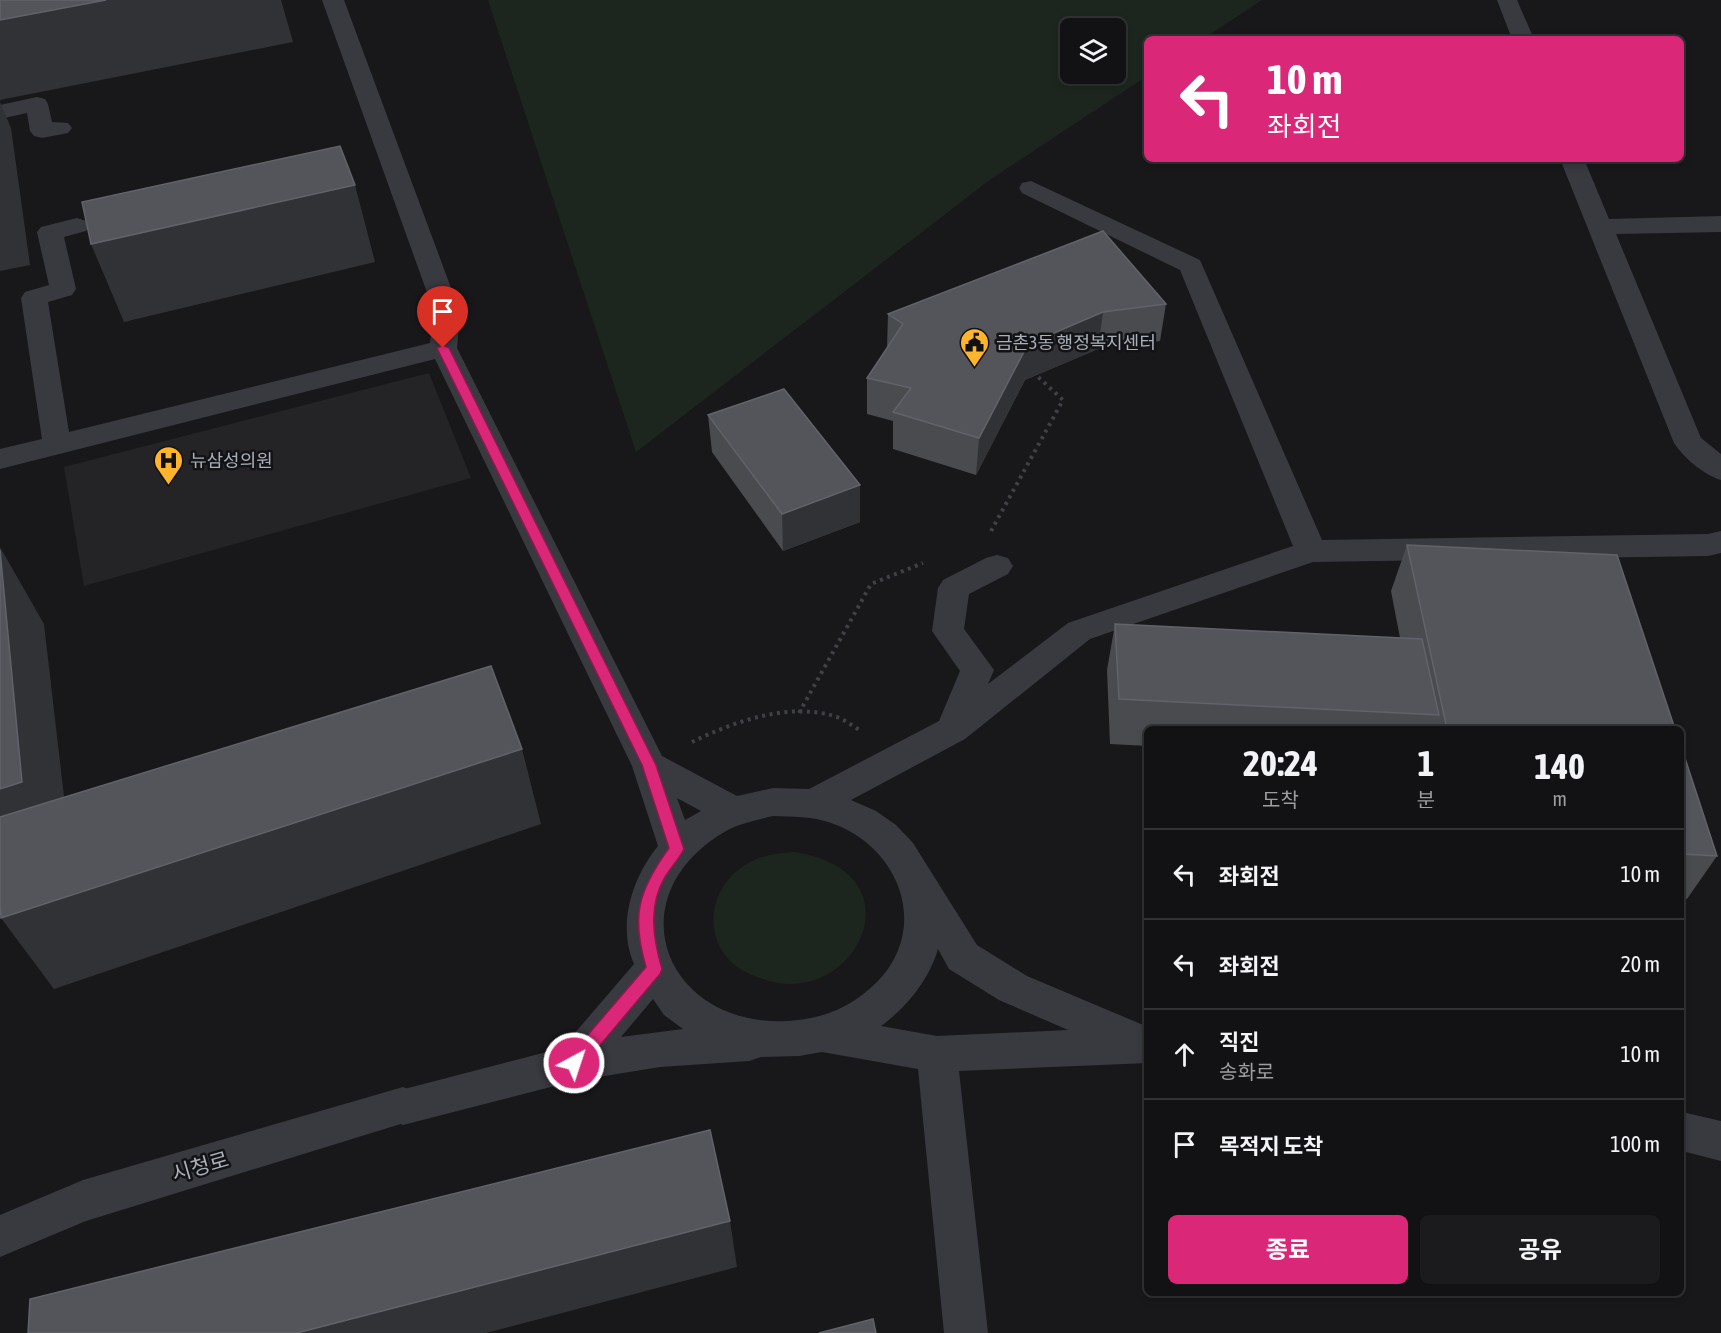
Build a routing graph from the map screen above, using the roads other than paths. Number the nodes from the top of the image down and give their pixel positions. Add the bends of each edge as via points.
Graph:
1 (333, 0) edge
2 (1507, 1) edge
3 (1521, 36) edge
4 (0, 112) edge
5 (60, 128) dead end
6 (1573, 162) edge
7 (1031, 188) dead end
8 (1721, 224) edge
9 (76, 226) dead end
10 (1600, 227) junction
11 (443, 348) junction
12 (57, 445) junction
13 (0, 459) edge
14 (1721, 470) edge
15 (1721, 542) edge
16 (993, 551) road end
17 (1311, 551) junction
18 (953, 730) junction
19 (649, 765) junction
20 (813, 803) junction
21 (733, 812) junction
22 (677, 849) junction
23 (916, 875) junction
24 (654, 969) junction
25 (824, 1035) junction
26 (778, 1041) junction
27 (1144, 1044) edge
28 (1144, 1045) edge
29 (937, 1054) junction
30 (574, 1063) junction
31 (1684, 1132) edge
32 (1721, 1141) edge
33 (0, 1236) edge
34 (966, 1333) edge

1 - 11 street via 447,312
2 - 3 street
4 - 5 street via 37,104 42,131
6 - 10 street
7 - 17 street via 1191,265
8 - 10 street
9 - 12 street via 50,232 63,289 34,298
10 - 14 street via 1689,443
11 - 12 street
11 - 19 street
12 - 13 street
15 - 17 street
16 - 18 street via 954,588 948,631 977,670
17 - 18 street via 1079,631
18 - 20 street
19 - 21 street
19 - 22 street
20 - 21 street via 773,802
20 - 23 street via 856,816 892,841
21 - 22 street via 702,827
22 - 24 street via 657,876 647,906 645,938
23 - 25 street via 925,912 919,951 899,987 866,1017
23 - 27 street via 963,957 1013,988
24 - 26 street via 674,997 702,1021 739,1036
24 - 30 street
25 - 26 street
25 - 29 street
26 - 30 street, 시청로 via 660,1049
28 - 29 street
29 - 34 street
30 - 33 street, 시청로 via 403,1106 83,1201
31 - 32 street

